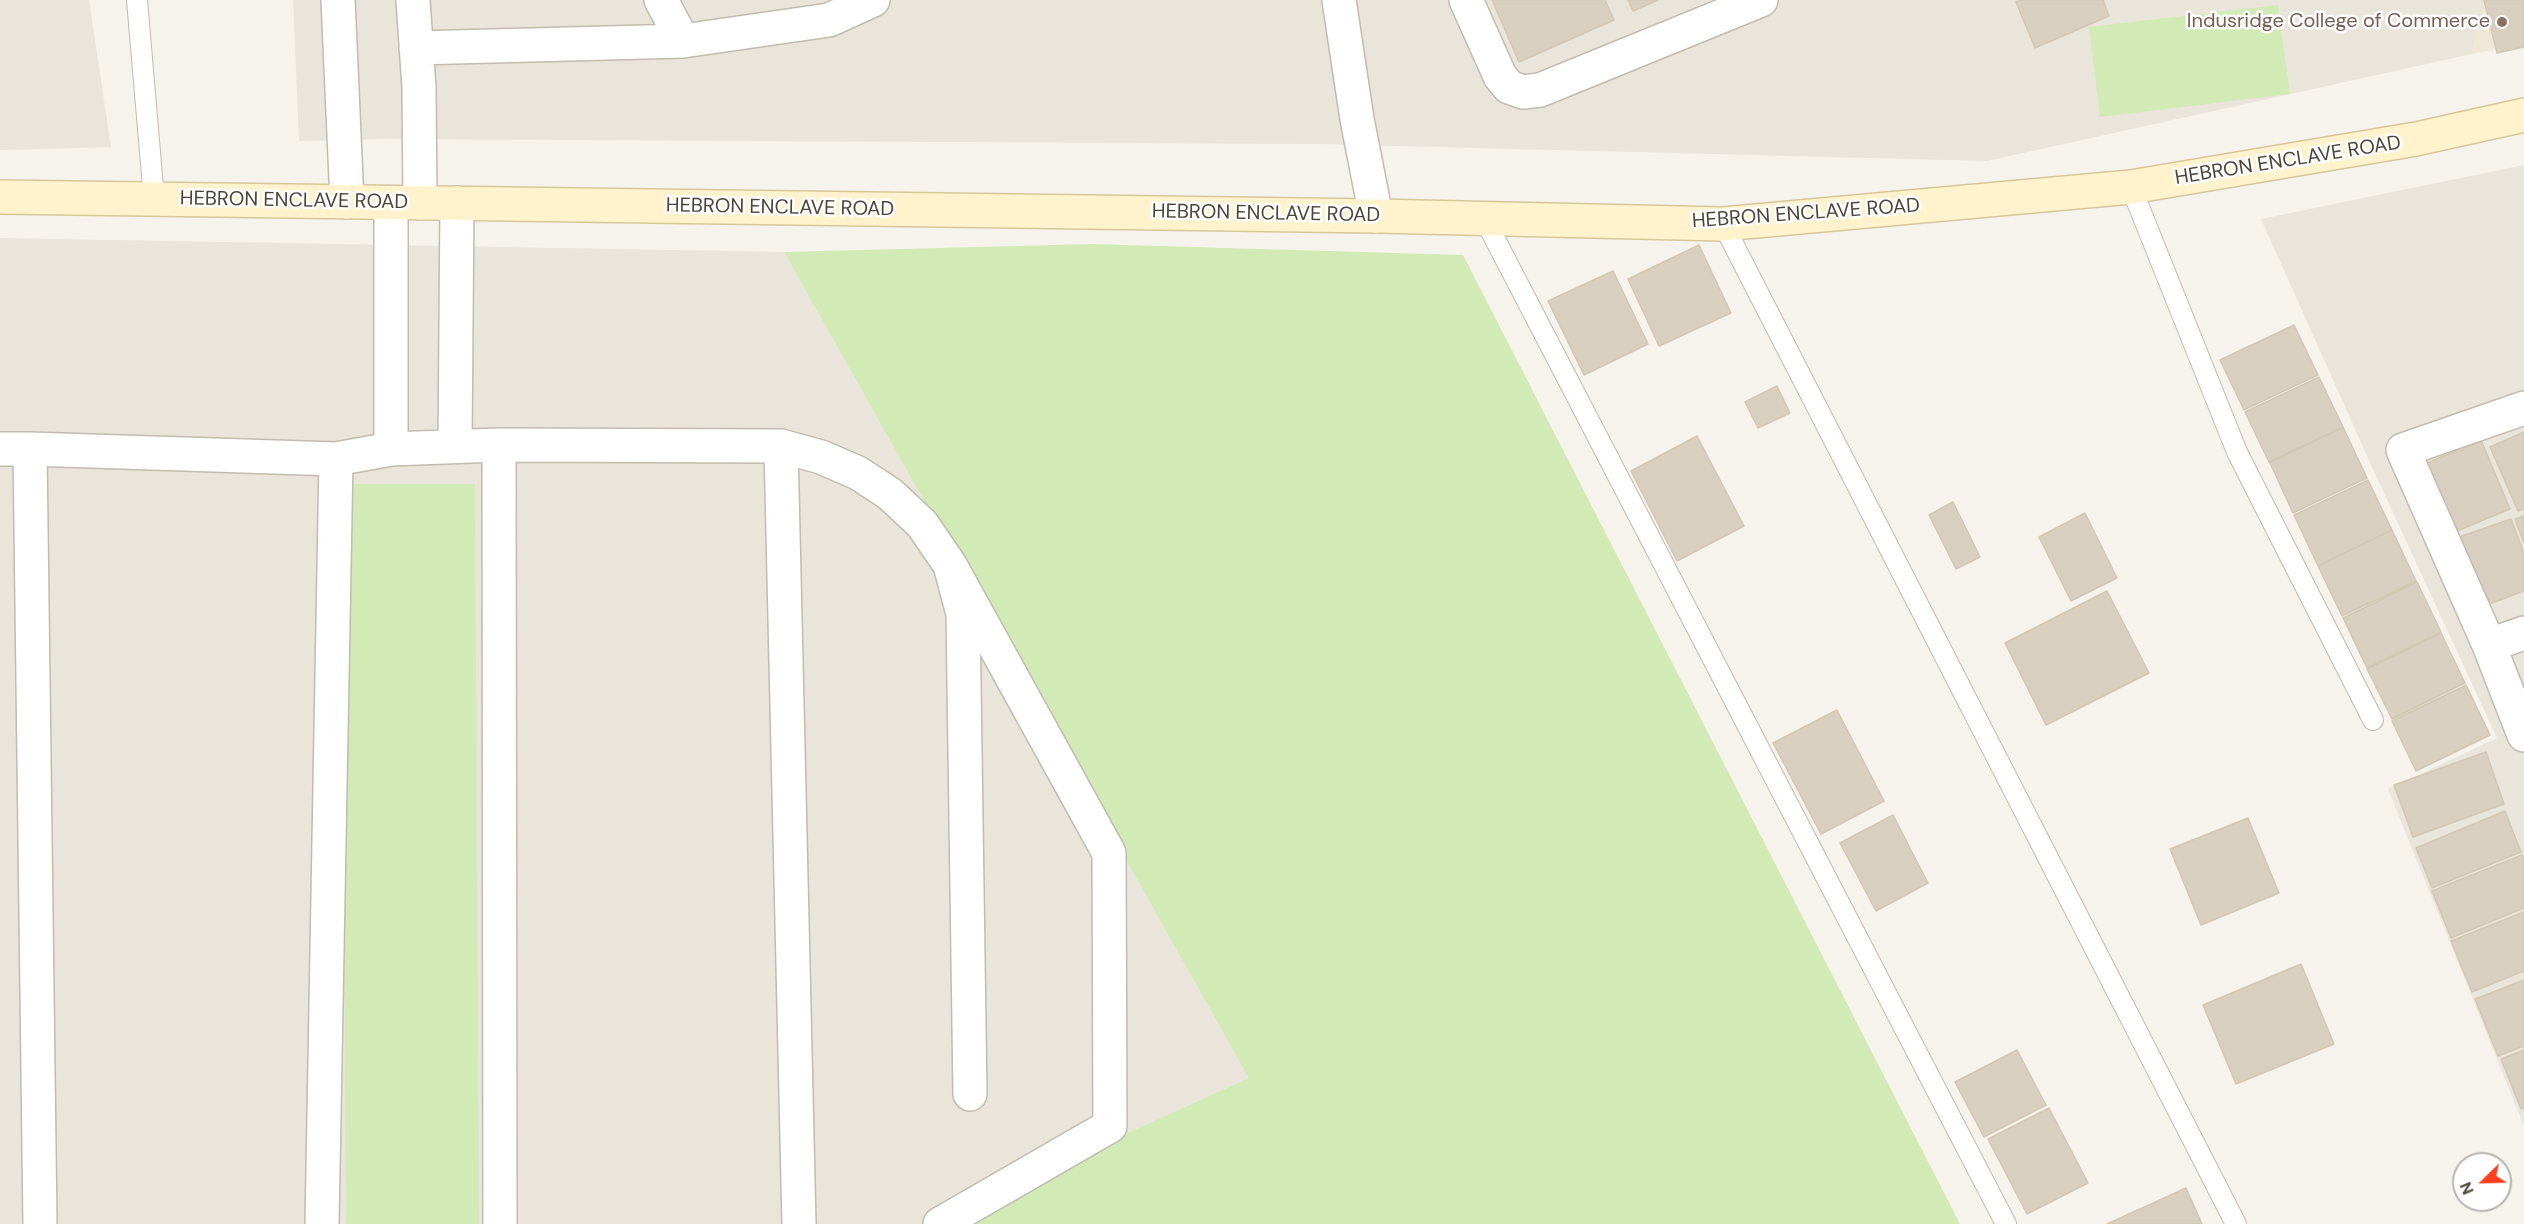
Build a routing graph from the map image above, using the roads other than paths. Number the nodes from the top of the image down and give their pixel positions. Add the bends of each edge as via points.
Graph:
1 (137, 0) edge
2 (338, 0) edge
3 (413, 0) edge
4 (661, 0) edge
5 (873, 0) edge
6 (1339, 0) edge
7 (1466, 0) edge
8 (1761, 0) edge
9 (683, 41) junction
10 (416, 48) junction
11 (2524, 115) edge
12 (2131, 187) junction
13 (0, 197) edge
14 (154, 199) junction
15 (347, 202) junction
16 (405, 203) junction
17 (457, 203) junction
18 (1376, 216) junction
19 (1485, 220) junction
20 (1722, 224) junction
21 (2524, 408) edge
22 (455, 445) junction
23 (499, 445) junction
24 (781, 446) junction
25 (15, 449) edge
26 (391, 449) junction
27 (336, 459) junction
28 (950, 566) junction
29 (2524, 633) edge
30 (2489, 645) junction
31 (2373, 720) dead end
32 (2524, 735) edge
33 (970, 1094) dead end
34 (40, 1224) edge
35 (322, 1224) edge
36 (500, 1224) edge
37 (799, 1224) edge
38 (940, 1224) edge
39 (2006, 1224) edge
40 (2236, 1224) edge

1 - 14 lane
2 - 15 street
3 - 10 street
4 - 9 street
5 - 9 street via 829,20
6 - 18 street
7 - 8 street via 1500,76 1509,87 1523,92 1540,90
9 - 10 street
10 - 16 street
11 - 12 street, HEBRON ENCLAVE ROAD via 2416,139
12 - 20 street, HEBRON ENCLAVE ROAD
12 - 31 lane via 2237,452
13 - 14 street, HEBRON ENCLAVE ROAD
14 - 15 street, HEBRON ENCLAVE ROAD
15 - 16 street, HEBRON ENCLAVE ROAD
16 - 17 street, HEBRON ENCLAVE ROAD
16 - 26 street
17 - 18 street, HEBRON ENCLAVE ROAD
17 - 22 street
18 - 19 street, HEBRON ENCLAVE ROAD
19 - 20 street, HEBRON ENCLAVE ROAD
19 - 39 lane
20 - 40 lane
21 - 30 street via 2403,450
22 - 23 street
22 - 26 street
23 - 24 street
23 - 36 street
24 - 28 street via 858,473 890,494 922,524
24 - 37 street
25 - 27 street
25 - 34 street
26 - 27 street
27 - 35 street
28 - 33 street via 963,614
28 - 38 street via 1109,854 1110,1126
29 - 30 street
30 - 32 street

